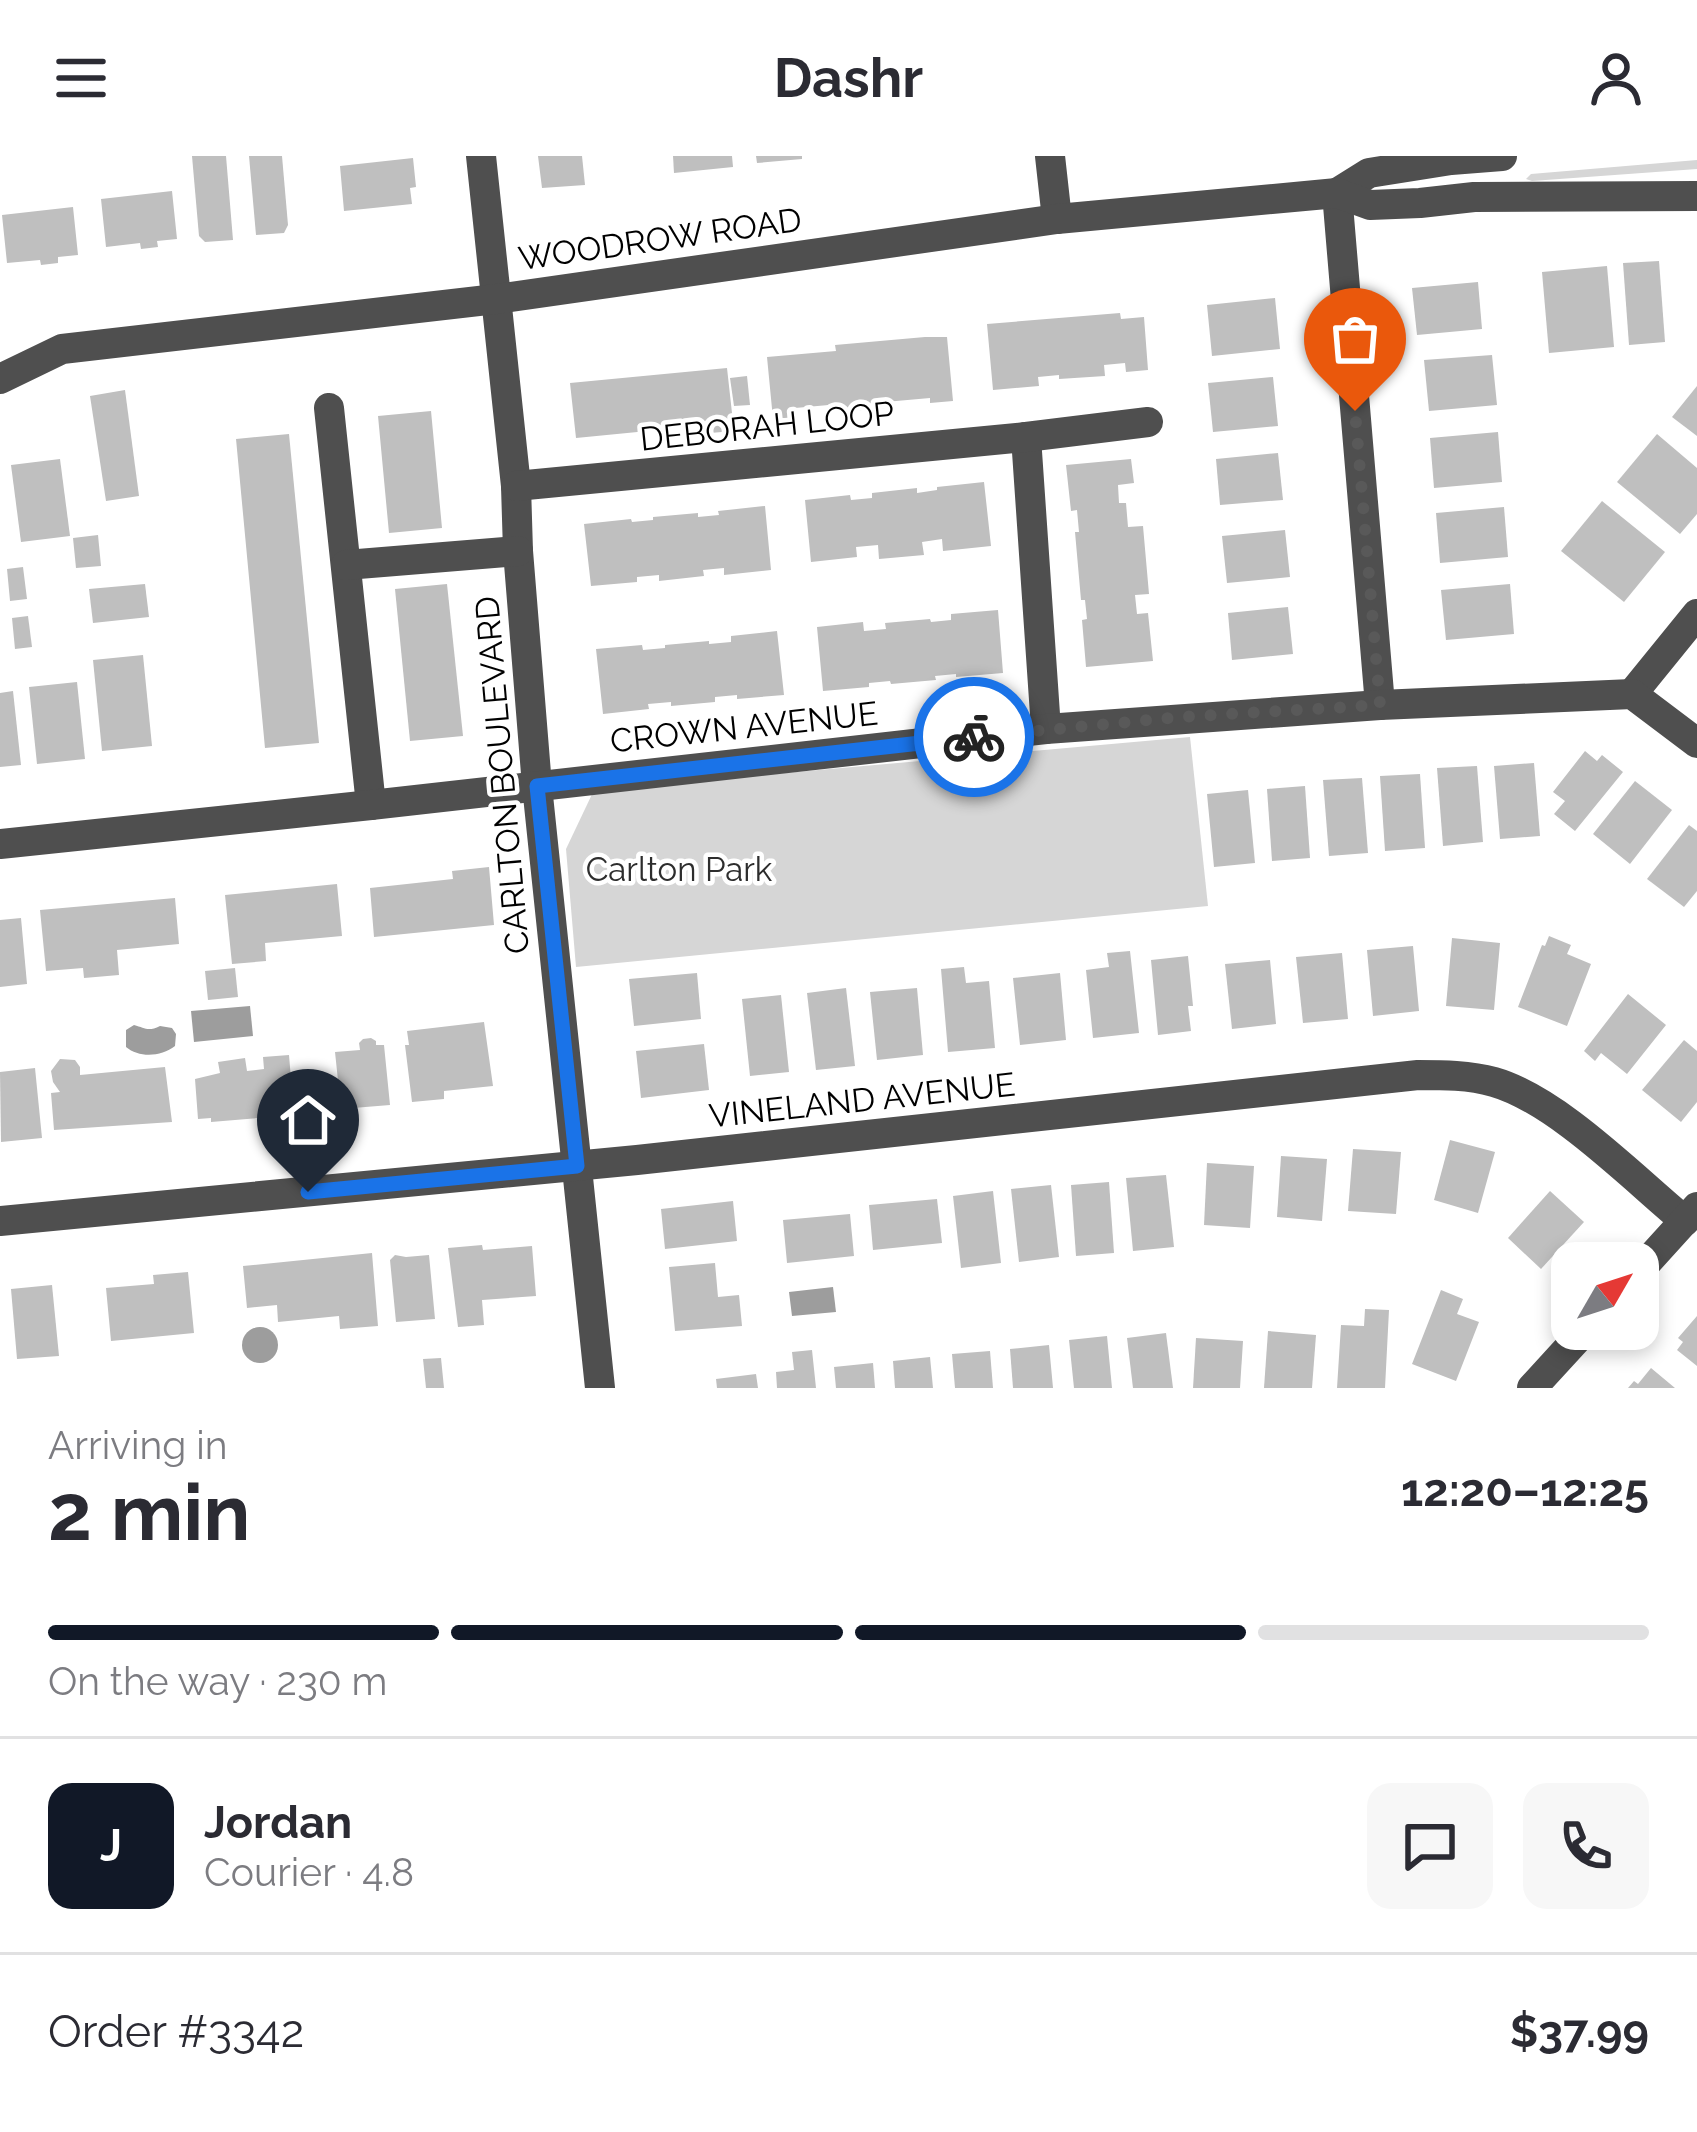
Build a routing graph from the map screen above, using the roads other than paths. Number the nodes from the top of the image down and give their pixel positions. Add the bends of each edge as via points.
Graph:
1 (481, 156) edge
2 (1050, 156) edge
3 (1502, 156) edge
4 (1451, 158) edge
5 (1337, 193) junction
6 (1697, 196) edge
7 (1058, 219) junction
8 (496, 299) junction
9 (0, 379) edge
10 (329, 408) dead end
11 (1148, 422) dead end
12 (1026, 437) junction
13 (515, 486) junction
14 (518, 551) junction
15 (346, 565) junction
16 (1697, 614) edge
17 (1632, 694) junction
18 (1380, 705) junction
19 (1046, 729) junction
20 (1697, 742) edge
21 (537, 786) junction
22 (371, 805) junction
23 (0, 844) edge
24 (577, 1166) junction
25 (1691, 1214) edge
26 (0, 1221) edge
27 (1659, 1249) edge
28 (1567, 1350) edge
29 (600, 1388) edge
30 (1532, 1388) edge

1 - 8 street, CARLTON BOULEVARD
2 - 7 street
3 - 4 street, WOODROW ROAD
4 - 5 street, WOODROW ROAD via 1369,173
5 - 6 street, WOODROW ROAD via 1370,205
5 - 7 street, WOODROW ROAD
5 - 18 street
7 - 8 street, WOODROW ROAD
8 - 9 street, WOODROW ROAD via 62,349
8 - 13 street, CARLTON BOULEVARD
10 - 15 street
11 - 12 street, DEBORAH LOOP
12 - 13 street, DEBORAH LOOP
12 - 19 street
13 - 14 street, CARLTON BOULEVARD
14 - 15 street
14 - 21 street, CARLTON BOULEVARD
15 - 22 street
16 - 17 street
17 - 18 street, CROWN AVENUE
17 - 20 street
18 - 19 street, CROWN AVENUE
19 - 21 street, CROWN AVENUE
21 - 22 street, CROWN AVENUE
21 - 24 street, CARLTON BOULEVARD
22 - 23 street, CROWN AVENUE
24 - 25 street, VINELAND AVENUE via 1456,1075 1534,1098
24 - 26 street, VINELAND AVENUE
24 - 29 street, CARLTON BOULEVARD
25 - 27 street
28 - 30 street

